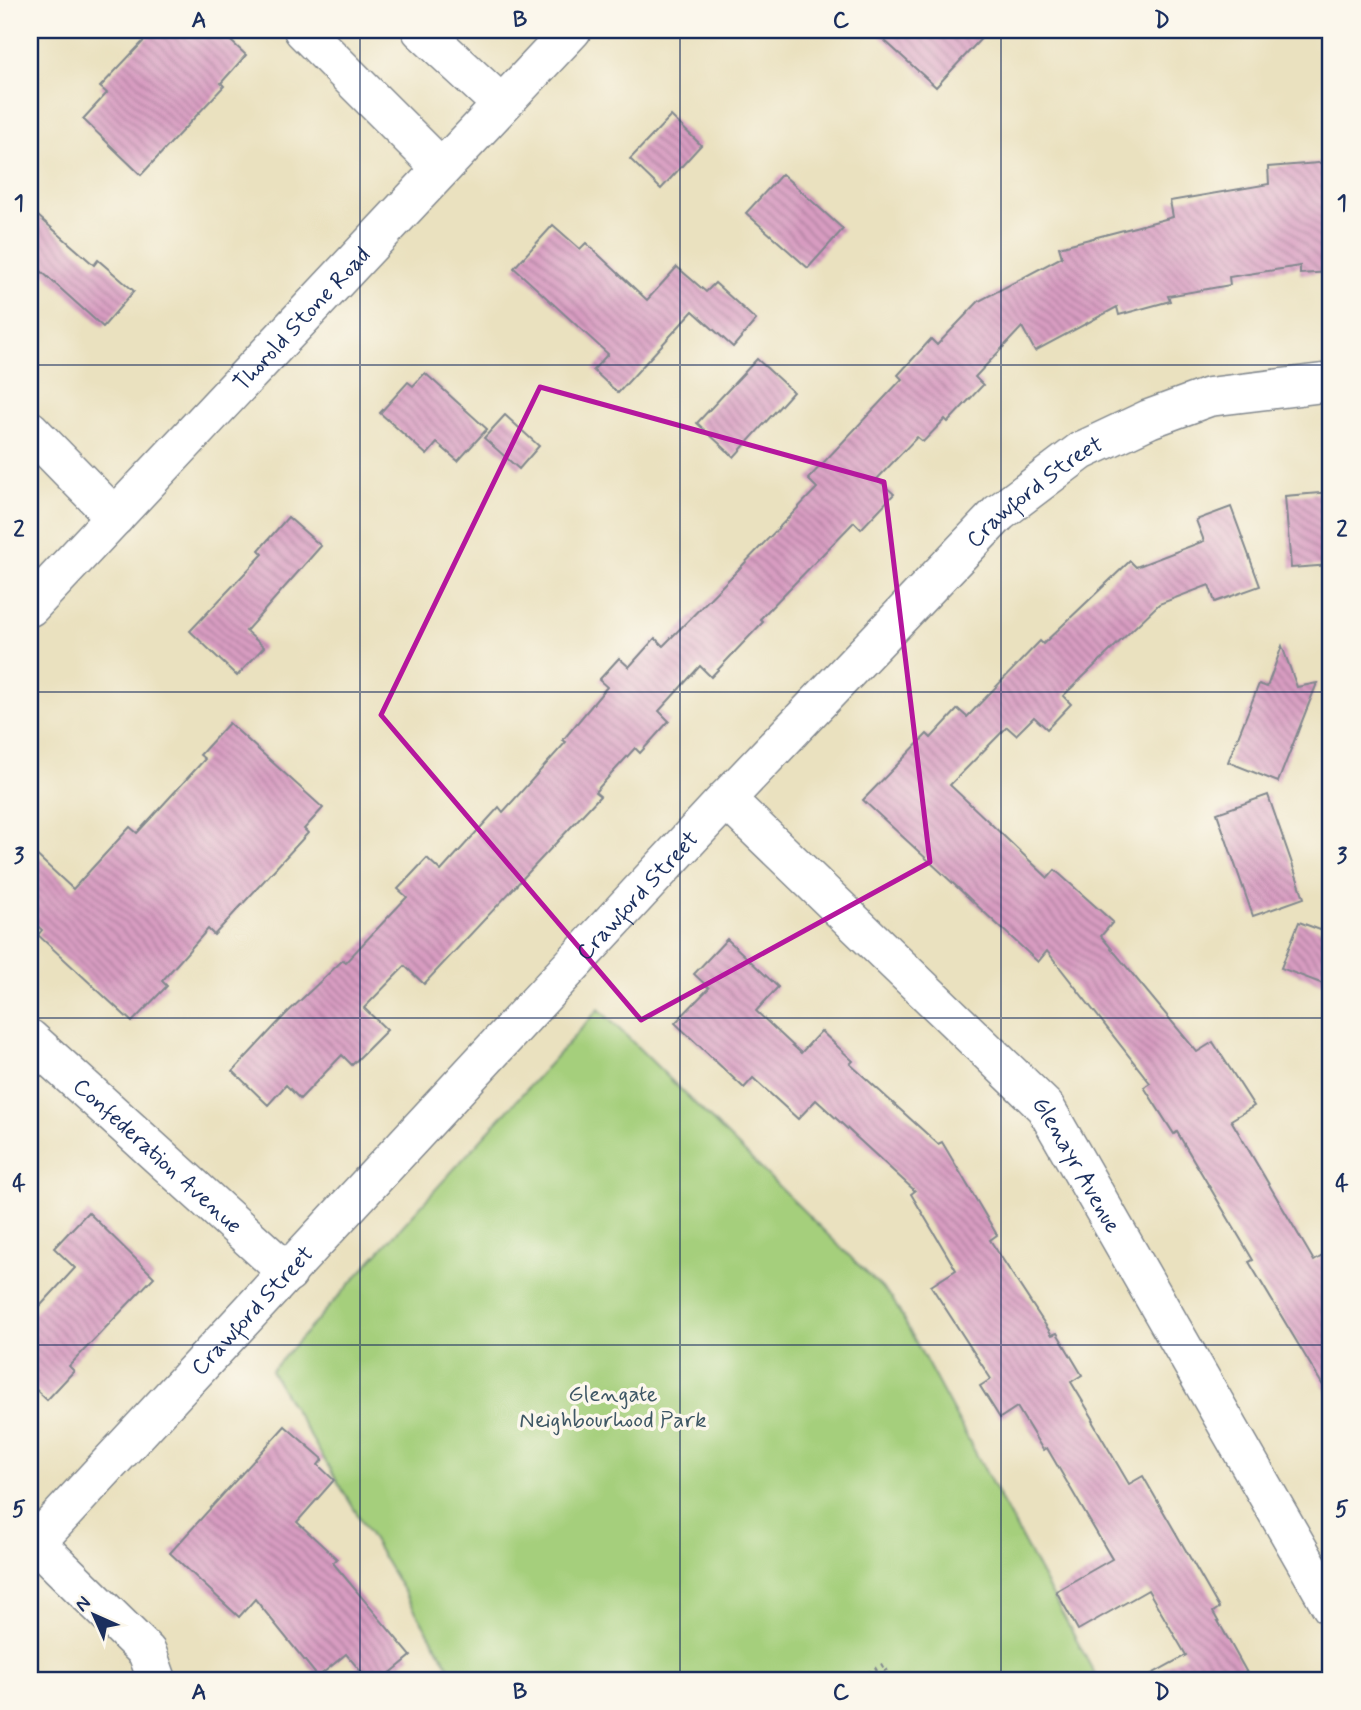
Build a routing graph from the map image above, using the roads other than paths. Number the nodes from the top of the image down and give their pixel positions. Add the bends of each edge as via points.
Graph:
1 (303, 30) edge
2 (421, 30) edge
3 (572, 30) edge
4 (501, 104) junction
5 (441, 168) junction
6 (1331, 382) edge
7 (30, 430) edge
8 (115, 517) junction
9 (30, 607) edge
10 (726, 799) junction
11 (30, 1039) edge
12 (288, 1273) junction
13 (33, 1546) edge
14 (1331, 1606) edge
15 (157, 1680) edge

1 - 5 street
2 - 4 street
3 - 4 street, Thorold Stone Road
4 - 5 street, Thorold Stone Road
5 - 8 street, Thorold Stone Road
6 - 10 street, Crawford Street via 1209,397 1081,451 999,513
7 - 8 street
8 - 9 street, Thorold Stone Road
10 - 12 street, Crawford Street
10 - 14 street, Glenayr Avenue via 1045,1107
11 - 12 street, Confederation Avenue
12 - 13 street, Crawford Street
13 - 15 street via 147,1652

